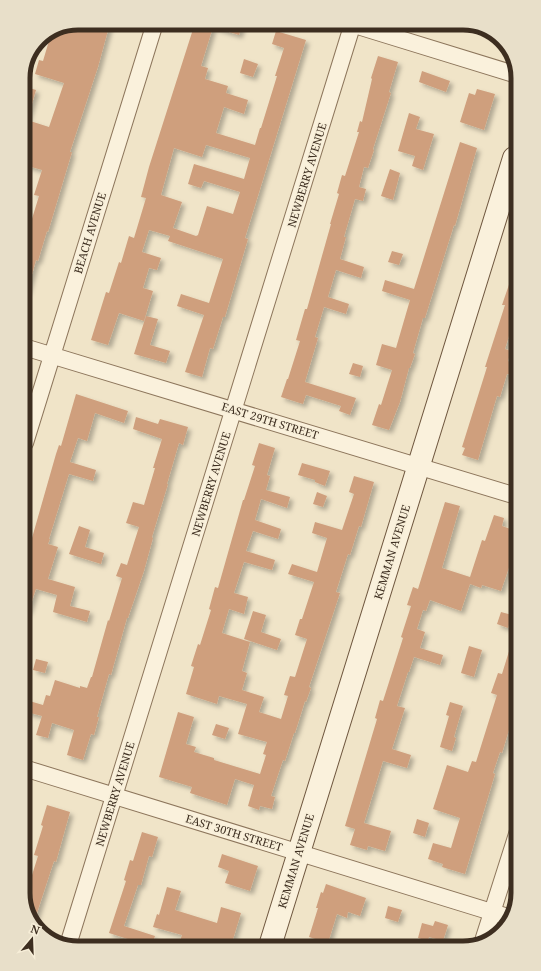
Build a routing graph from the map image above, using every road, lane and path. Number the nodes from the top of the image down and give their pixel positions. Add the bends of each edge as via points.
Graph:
1 (154, 30) edge
2 (349, 30) edge
3 (371, 30) edge
4 (510, 73) edge
5 (511, 168) edge
6 (30, 348) edge
7 (53, 355) junction
8 (234, 409) junction
9 (30, 427) edge
10 (418, 467) junction
11 (511, 495) edge
12 (30, 771) edge
13 (114, 796) junction
14 (299, 853) junction
15 (511, 853) edge
16 (492, 912) junction
17 (505, 916) edge
18 (485, 936) edge
19 (70, 940) edge
20 (272, 941) edge

1 - 7 street, BEACH AVENUE
2 - 8 street, NEWBERRY AVENUE
3 - 4 street
5 - 10 street, KEMMAN AVENUE
6 - 7 street, EAST 29TH STREET
7 - 8 street, EAST 29TH STREET
7 - 9 street, BEACH AVENUE
8 - 10 street, EAST 29TH STREET
8 - 13 street, NEWBERRY AVENUE
10 - 11 street, EAST 29TH STREET
10 - 14 street, KEMMAN AVENUE
12 - 13 street, EAST 30TH STREET
13 - 14 street, EAST 30TH STREET
13 - 19 street, NEWBERRY AVENUE
14 - 16 street, EAST 30TH STREET
14 - 20 street, KEMMAN AVENUE
15 - 16 street
16 - 17 street, EAST 30TH STREET
16 - 18 street

